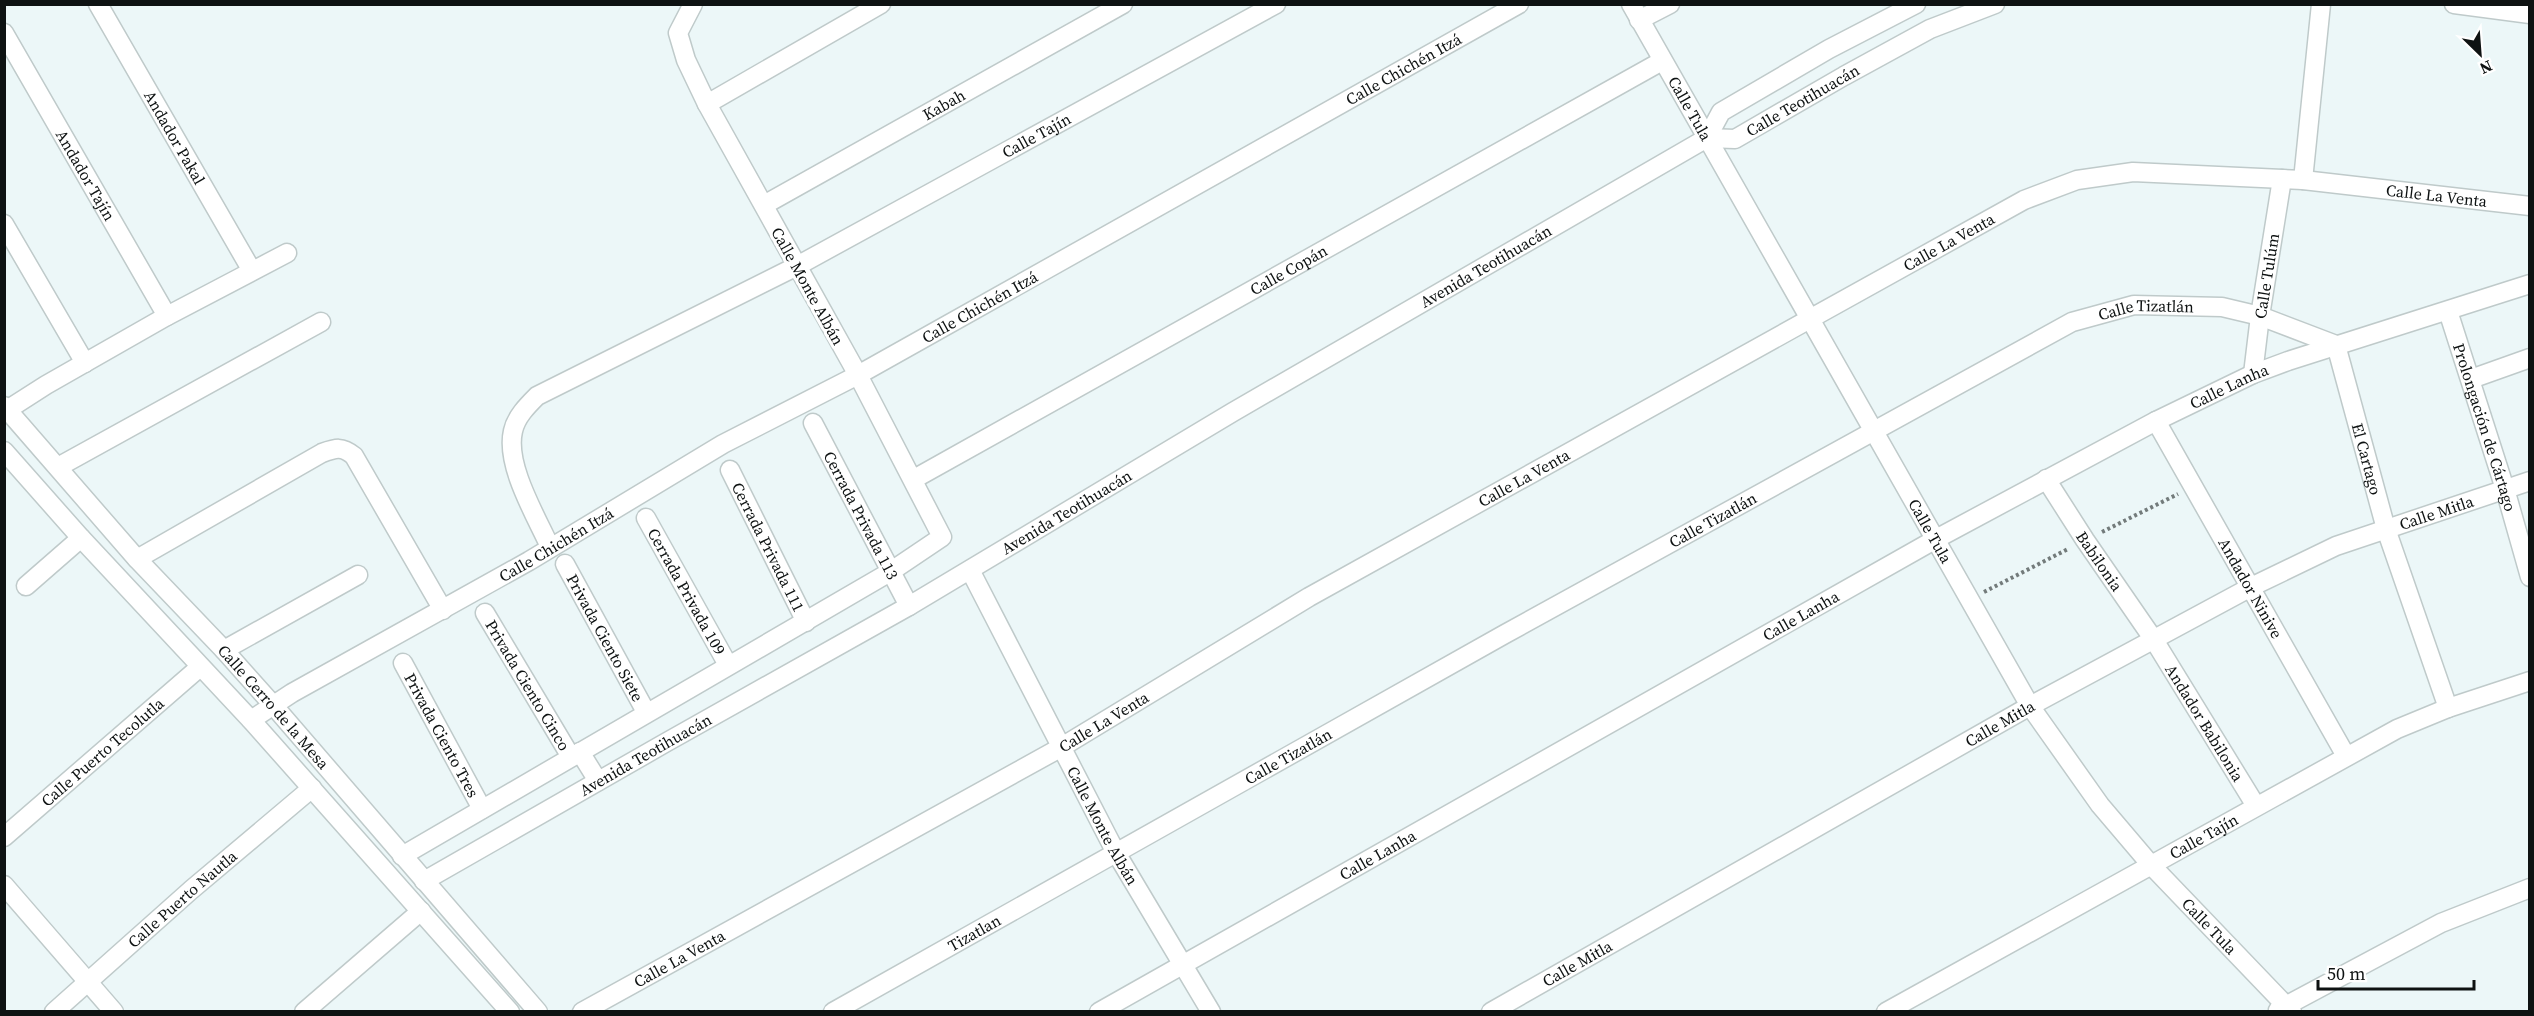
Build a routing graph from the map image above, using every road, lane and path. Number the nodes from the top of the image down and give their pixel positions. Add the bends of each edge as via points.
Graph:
1 (98, 4) edge
2 (693, 4) edge
3 (881, 4) edge
4 (1123, 4) edge
5 (1276, 4) edge
6 (1519, 4) edge
7 (1670, 4) edge
8 (1916, 4) edge
9 (1995, 4) edge
10 (2321, 4) edge
11 (2454, 4) edge
12 (1635, 12) edge
13 (2529, 14) edge
14 (4, 33) edge
15 (1662, 61) junction
16 (707, 104) junction
17 (1707, 138) junction
18 (2282, 179) junction
19 (2303, 180) junction
20 (764, 205) junction
21 (2529, 206) edge
22 (4, 224) edge
23 (286, 253) dead end
24 (797, 266) junction
25 (252, 271) junction
26 (2529, 284) edge
27 (2448, 311) junction
28 (167, 316) junction
29 (2260, 316) junction
30 (1810, 317) junction
31 (321, 322) dead end
32 (2336, 345) junction
33 (2529, 358) edge
34 (85, 363) junction
35 (2253, 374) junction
36 (858, 375) junction
37 (2471, 379) junction
38 (6, 410) edge
39 (2156, 421) junction
40 (813, 423) dead end
41 (1873, 430) junction
42 (4, 451) edge
43 (58, 467) junction
44 (730, 470) dead end
45 (2046, 478) junction
46 (914, 479) junction
47 (2529, 481) edge
48 (2505, 489) junction
49 (646, 518) dead end
50 (2386, 529) junction
51 (81, 538) junction
52 (1936, 539) junction
53 (550, 546) junction
54 (137, 559) junction
55 (565, 564) dead end
56 (970, 570) junction
57 (890, 572) junction
58 (358, 574) dead end
59 (2529, 577) edge
60 (26, 586) dead end
61 (2251, 587) junction
62 (909, 606) junction
63 (443, 610) junction
64 (485, 613) dead end
65 (806, 621) junction
66 (2154, 640) junction
67 (224, 650) junction
68 (403, 663) dead end
69 (728, 665) junction
70 (200, 667) junction
71 (2529, 681) edge
72 (273, 705) junction
73 (2030, 706) junction
74 (2448, 708) junction
75 (646, 712) junction
76 (251, 720) junction
77 (1060, 748) junction
78 (576, 755) junction
79 (2346, 756) junction
80 (598, 782) junction
81 (312, 788) junction
82 (2256, 806) junction
83 (482, 809) junction
84 (4, 837) edge
85 (1115, 852) junction
86 (402, 856) junction
87 (2151, 865) junction
88 (424, 881) junction
89 (4, 885) edge
90 (2529, 888) edge
91 (421, 911) junction
92 (1182, 964) junction
93 (87, 981) junction
94 (2284, 1009) edge
95 (54, 1011) edge
96 (114, 1011) edge
97 (304, 1011) edge
98 (510, 1011) edge
99 (538, 1011) edge
100 (582, 1011) edge
101 (833, 1011) edge
102 (1099, 1011) edge
103 (1211, 1011) edge
104 (1491, 1011) edge
105 (1886, 1011) edge

1 - 25 street, Andador Pakal
2 - 16 street, Calle Monte Albán via 678,33
3 - 16 street
4 - 20 street, Kabah
5 - 24 street, Calle Tajín
6 - 36 street, Calle Chichén Itzá
7 - 12 street
8 - 17 street, Calle Teotihuacán via 1720,112
9 - 17 street, Calle Teotihuacán via 1930,29 1735,139
10 - 19 street
11 - 13 street
12 - 15 street, Calle Tula
14 - 28 street, Andador Tajín
15 - 17 street, Calle Tula
15 - 46 street, Calle Copán
16 - 20 street, Calle Monte Albán
17 - 30 street, Calle Tula
17 - 56 street, Avenida Teotihuacán via 1233,412
18 - 19 street, Calle La Venta
18 - 29 street, Calle Tulúm
18 - 30 street, Calle La Venta via 2133,172 2077,180 2024,200
19 - 21 street, Calle La Venta
20 - 24 street, Calle Monte Albán
22 - 34 street
23 - 25 street
24 - 36 street, Calle Monte Albán
24 - 53 street, Calle Tajín via 537,396 523,411 513,431 514,460
25 - 28 street
26 - 27 street, Calle Lanha
27 - 32 street, Calle Lanha
27 - 37 street, Prolongación de Cártago
28 - 34 street
29 - 32 street, Calle Tizatlán
29 - 35 street, Calle Tulúm
29 - 41 street, Calle Tizatlán via 2222,307 2182,305 2134,305 2100,313 2072,322
30 - 41 street, Calle Tula
30 - 77 street, Calle La Venta via 1309,597
31 - 43 street
32 - 35 street, Calle Lanha
32 - 50 street, El Cartago
33 - 37 street
34 - 38 street
35 - 39 street, Calle Lanha
36 - 46 street, Calle Monte Albán
36 - 53 street, Calle Chichén Itzá via 723,444
37 - 48 street, Prolongación de Cártago
38 - 43 street, Calle Cerro de la Mesa
39 - 45 street, Calle Lanha
39 - 61 street, Andador Ninive
40 - 57 street, Cerrada Privada 113
41 - 52 street, Calle Tula
41 - 85 street, Calle Tizatlán
42 - 51 street, Calle Cerro de la Mesa
43 - 54 street, Calle Cerro de la Mesa
44 - 65 street, Cerrada Privada 111
45 - 52 street, Calle Lanha
45 - 66 street, Babilonia
46 - 57 street, Calle Monte Albán via 942,537
47 - 48 street, Calle Mitla
48 - 50 street, Calle Mitla
48 - 59 street, Prolongación de Cártago
49 - 69 street, Cerrada Privada 109
50 - 61 street, Calle Mitla via 2336,546
50 - 74 street, El Cartago
51 - 60 street
51 - 70 street, Calle Cerro de la Mesa
52 - 73 street, Calle Tula
52 - 92 street, Calle Lanha
53 - 63 street, Calle Chichén Itzá
54 - 63 street via 322,453 346,449 354,456
54 - 67 street, Calle Cerro de la Mesa
55 - 75 street, Privada Ciento Siete
56 - 62 street, Avenida Teotihuacán
56 - 77 street, Calle Monte Albán
57 - 62 street, Cerrada Privada 113
57 - 65 street
58 - 67 street
61 - 66 street, Calle Mitla
61 - 79 street, Andador Ninive
62 - 80 street, Avenida Teotihuacán
63 - 72 street, Calle Chichén Itzá
64 - 78 street, Privada Ciento Cinco
65 - 69 street
66 - 73 street, Calle Mitla
66 - 82 street, Andador Babilonia
67 - 72 street, Calle Cerro de la Mesa
68 - 83 street, Privada Ciento Tres
69 - 75 street
70 - 76 street, Calle Cerro de la Mesa
70 - 84 street, Calle Puerto Tecolutla
71 - 74 street, Calle Tajín
72 - 76 street, Calle Chichén Itzá
72 - 86 street, Calle Cerro de la Mesa
73 - 87 street, Calle Tula via 2100,805
73 - 104 street, Calle Mitla
74 - 79 street, Calle Tajín
75 - 78 street
76 - 81 street, Calle Cerro de la Mesa
77 - 85 street, Calle Monte Albán
77 - 100 street, Calle La Venta
78 - 80 street, Privada Ciento Cinco
78 - 83 street
79 - 82 street, Calle Tajín
80 - 88 street, Avenida Teotihuacán
81 - 91 street, Calle Cerro de la Mesa
81 - 93 street, Calle Puerto Nautla
82 - 87 street, Calle Tajín
83 - 86 street
85 - 92 street, Calle Monte Albán
85 - 101 street, Tizatlan
86 - 88 street, Calle Cerro de la Mesa
87 - 94 street, Calle Tula
87 - 105 street, Calle Tajín
88 - 99 street, Calle Cerro de la Mesa
89 - 93 street
90 - 94 street via 2441,923
91 - 97 street
91 - 98 street, Calle Cerro de la Mesa
92 - 102 street, Calle Lanha
92 - 103 street, Calle Monte Albán
93 - 95 street, Calle Puerto Nautla
93 - 96 street

